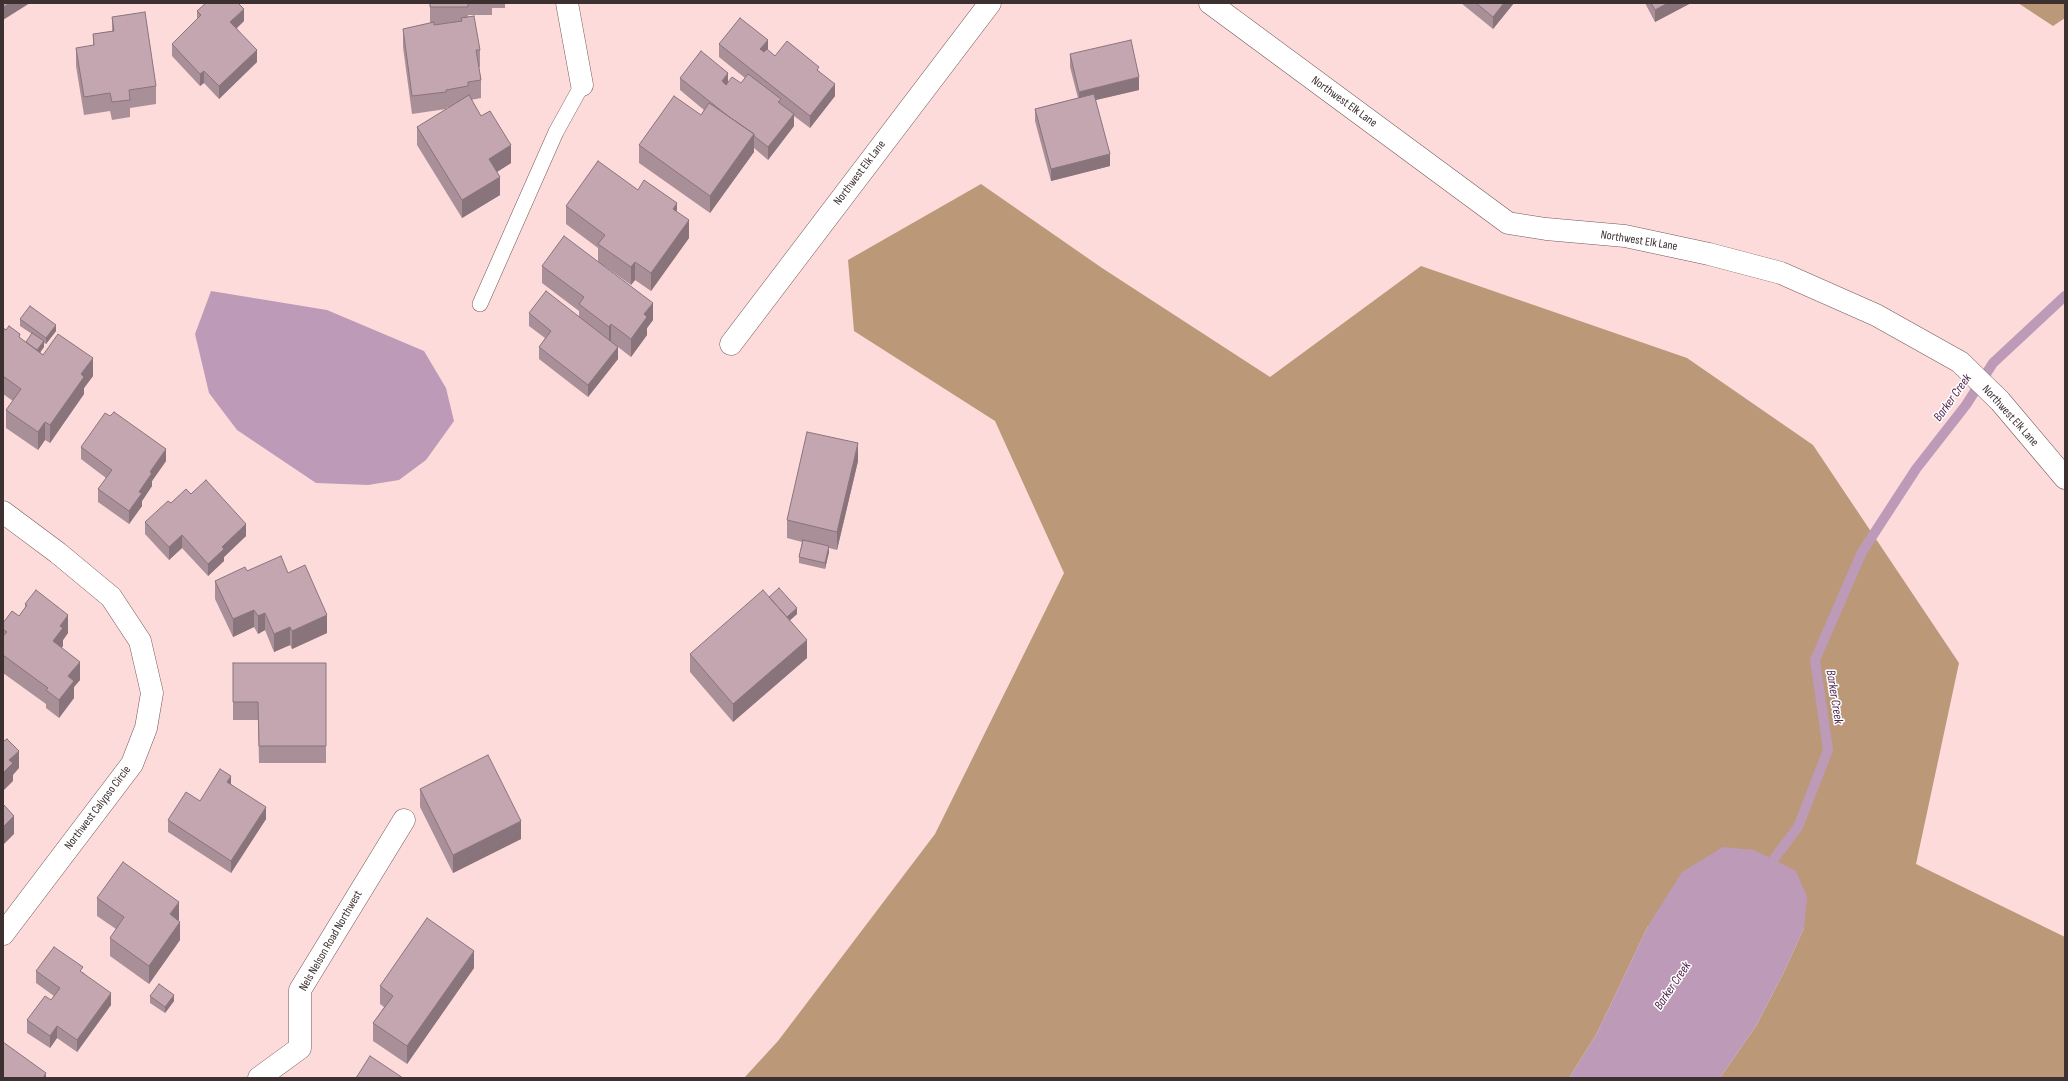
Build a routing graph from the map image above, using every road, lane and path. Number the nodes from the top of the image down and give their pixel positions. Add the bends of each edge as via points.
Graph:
1 (566, 3) edge
2 (990, 3) edge
3 (1210, 3) edge
4 (582, 85) joint
5 (480, 304) dead end
6 (731, 344) dead end
7 (2065, 478) edge
8 (3, 512) edge
9 (404, 820) dead end
10 (3, 934) edge
11 (259, 1078) edge

1 - 4 street
2 - 6 street, Northwest Elk Lane
3 - 7 street, Northwest Elk Lane via 1508,223 1625,236 1709,254 1781,273 1876,315 1960,362 2000,401
4 - 5 lane via 556,132
8 - 10 street, Northwest Calypso Circle via 111,597 140,641 152,693 146,728 132,764
9 - 11 street, Nels Nelson Road Northwest via 300,990 300,1048

